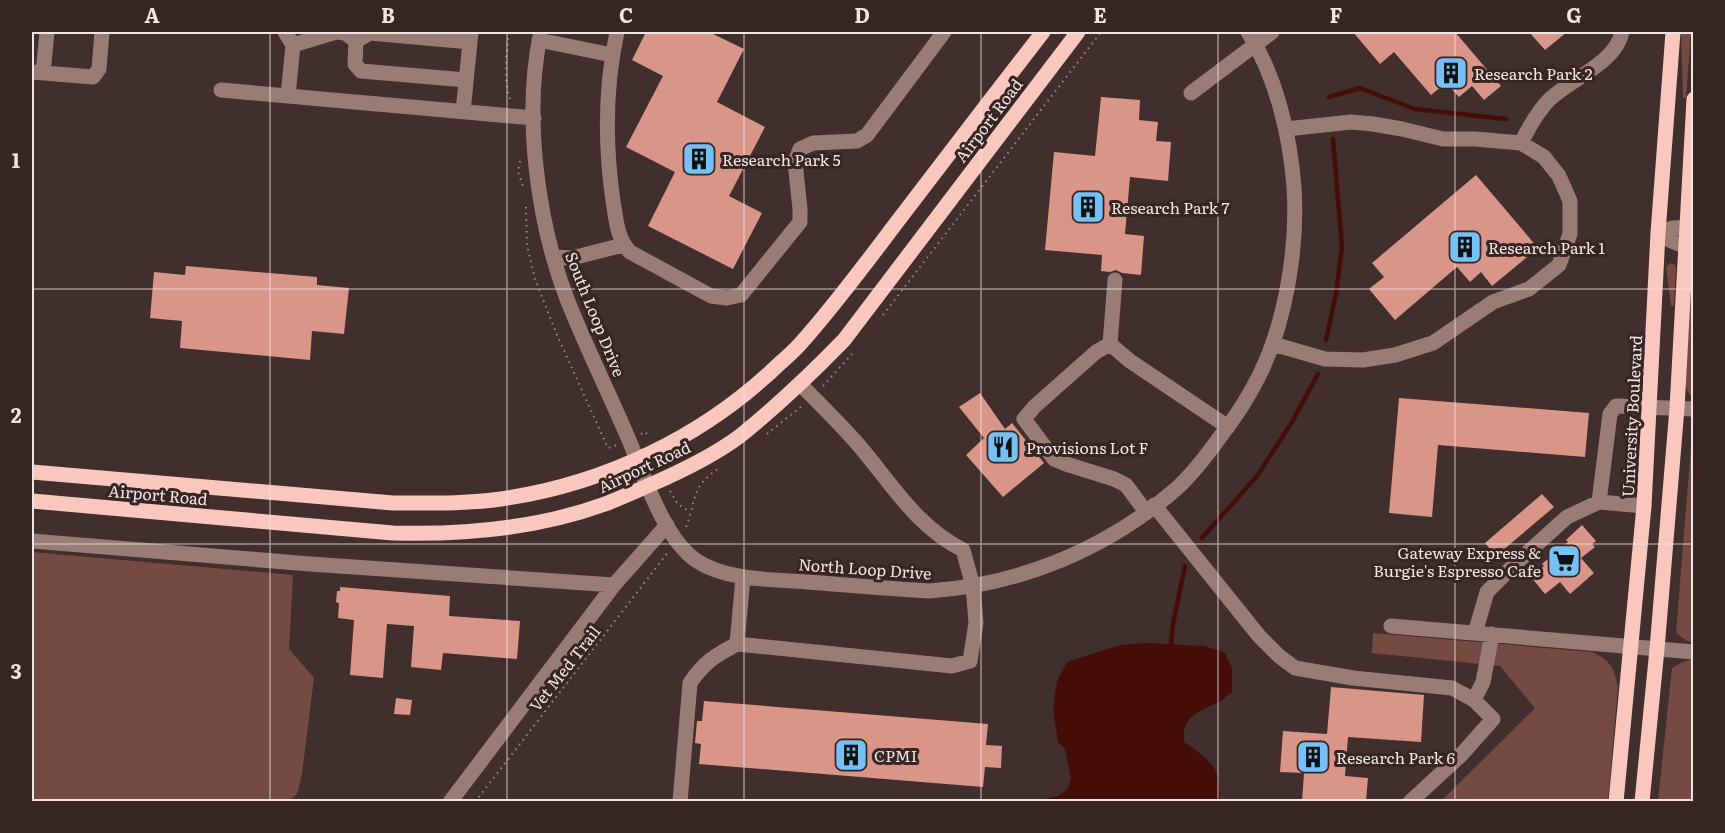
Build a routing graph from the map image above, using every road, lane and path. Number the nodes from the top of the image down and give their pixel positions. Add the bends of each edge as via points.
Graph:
1 (47, 32) edge
2 (102, 32) edge
3 (337, 32) edge
4 (510, 32) edge
5 (617, 32) edge
6 (944, 32) edge
7 (1043, 32) edge
8 (1078, 32) edge
9 (1101, 32) edge
10 (1272, 32) edge
11 (1622, 32) edge
12 (1673, 32) edge
13 (540, 36) edge
14 (470, 37) edge
15 (289, 38) edge
16 (1252, 38) edge
17 (356, 41) junction
18 (612, 55) junction
19 (37, 73) edge
20 (466, 80) junction
21 (222, 90) dead end
22 (1191, 93) dead end
23 (288, 96) junction
24 (1694, 99) edge
25 (464, 112) junction
26 (517, 117) junction
27 (534, 118) junction
28 (1286, 129) junction
29 (1521, 142) junction
30 (521, 158) dead end
31 (525, 194) dead end
32 (526, 203) dead end
33 (1690, 227) edge
34 (1658, 233) junction
35 (622, 244) junction
36 (1689, 247) edge
37 (553, 257) junction
38 (1115, 280) dead end
39 (879, 320) dead end
40 (1110, 344) junction
41 (1273, 344) junction
42 (856, 349) dead end
43 (801, 385) junction
44 (818, 391) dead end
45 (807, 402) dead end
46 (1650, 406) junction
47 (1677, 408) junction
48 (1694, 409) edge
49 (1228, 427) junction
50 (639, 435) dead end
51 (766, 435) dead end
52 (649, 440) dead end
53 (621, 443) dead end
54 (638, 460) junction
55 (722, 466) dead end
56 (32, 472) edge
57 (648, 486) junction
58 (671, 492) dead end
59 (32, 501) edge
60 (1599, 502) junction
61 (1644, 506) junction
62 (1150, 508) junction
63 (692, 513) junction
64 (667, 525) junction
65 (684, 531) dead end
66 (32, 541) edge
67 (671, 549) dead end
68 (743, 577) junction
69 (614, 585) junction
70 (973, 586) junction
71 (1391, 626) dead end
72 (1475, 633) junction
73 (1492, 634) junction
74 (737, 644) junction
75 (1631, 646) junction
76 (1657, 649) junction
77 (1694, 652) edge
78 (1474, 700) junction
79 (450, 801) edge
80 (476, 801) edge
81 (680, 801) edge
82 (1410, 801) edge
83 (1616, 801) edge
84 (1642, 801) edge

1 - 19 street
2 - 19 street via 99,69 93,77
3 - 15 street
3 - 17 street
4 - 26 path via 506,82
5 - 18 street
6 - 35 street via 867,135 856,141 813,143 800,149 795,162 800,222 741,295 711,296
7 - 54 main road, Airport Road via 801,344 729,407
8 - 43 main road, Airport Road via 844,340
9 - 39 path
10 - 16 street
11 - 29 street via 1610,55 1550,100
12 - 34 main road, University Boulevard
13 - 18 street
13 - 27 street, South Loop Drive
14 - 17 street via 370,33
14 - 20 street
15 - 23 street
16 - 22 street
16 - 28 street, North Loop Drive via 1272,82
17 - 20 street via 355,64 361,71
18 - 35 street via 607,111 609,175
20 - 25 street
21 - 23 street
23 - 25 street
24 - 33 main road
25 - 26 street
26 - 27 street
27 - 37 street, South Loop Drive via 534,159
28 - 29 street via 1351,122 1443,139
28 - 41 street, North Loop Drive via 1292,164 1294,240
29 - 41 street via 1544,157 1559,176 1570,201 1570,234 1559,265 1529,289 1493,302 1433,342 1395,355 1363,360 1325,359
30 - 31 path via 518,172
32 - 53 path via 527,245 545,307 608,448
33 - 34 street
33 - 36 main road
34 - 36 street
34 - 46 main road, University Boulevard
35 - 37 street via 572,258
36 - 47 main road
37 - 54 street, South Loop Drive
38 - 40 street
40 - 49 street
40 - 62 street via 1096,351 1024,419 1054,459 1126,485
41 - 49 street, North Loop Drive via 1260,375
42 - 44 path
43 - 57 main road, Airport Road via 738,437
43 - 70 street via 920,520 963,550
45 - 51 path
46 - 47 street
46 - 60 street via 1616,406 1610,414
46 - 61 main road, University Boulevard
47 - 48 street
47 - 76 main road
49 - 62 street, North Loop Drive via 1176,489
50 - 52 path via 646,432
54 - 56 main road, Airport Road via 538,492 500,499 429,503
54 - 57 street, South Loop Drive
55 - 63 path via 701,483
57 - 59 main road, Airport Road via 604,505 542,521 428,534
57 - 64 street, North Loop Drive
58 - 63 path via 676,503
60 - 61 street
60 - 72 street via 1567,517 1487,592
61 - 75 main road, University Boulevard
62 - 70 street, North Loop Drive via 1103,541 1069,558
62 - 78 street via 1259,636 1296,668 1452,688
63 - 65 path
64 - 68 street, North Loop Drive via 676,541 697,561
64 - 69 street
66 - 69 street
67 - 80 path, Vet Med Trail
68 - 70 street, North Loop Drive via 929,591
68 - 74 street
69 - 79 street
70 - 74 street via 976,623 970,661 952,666
71 - 72 street
72 - 73 street
73 - 75 street
73 - 78 street via 1483,682
74 - 81 street via 714,656 690,683
75 - 76 street
75 - 83 main road, University Boulevard
76 - 77 street
76 - 84 main road
78 - 82 street via 1493,719 1461,755

